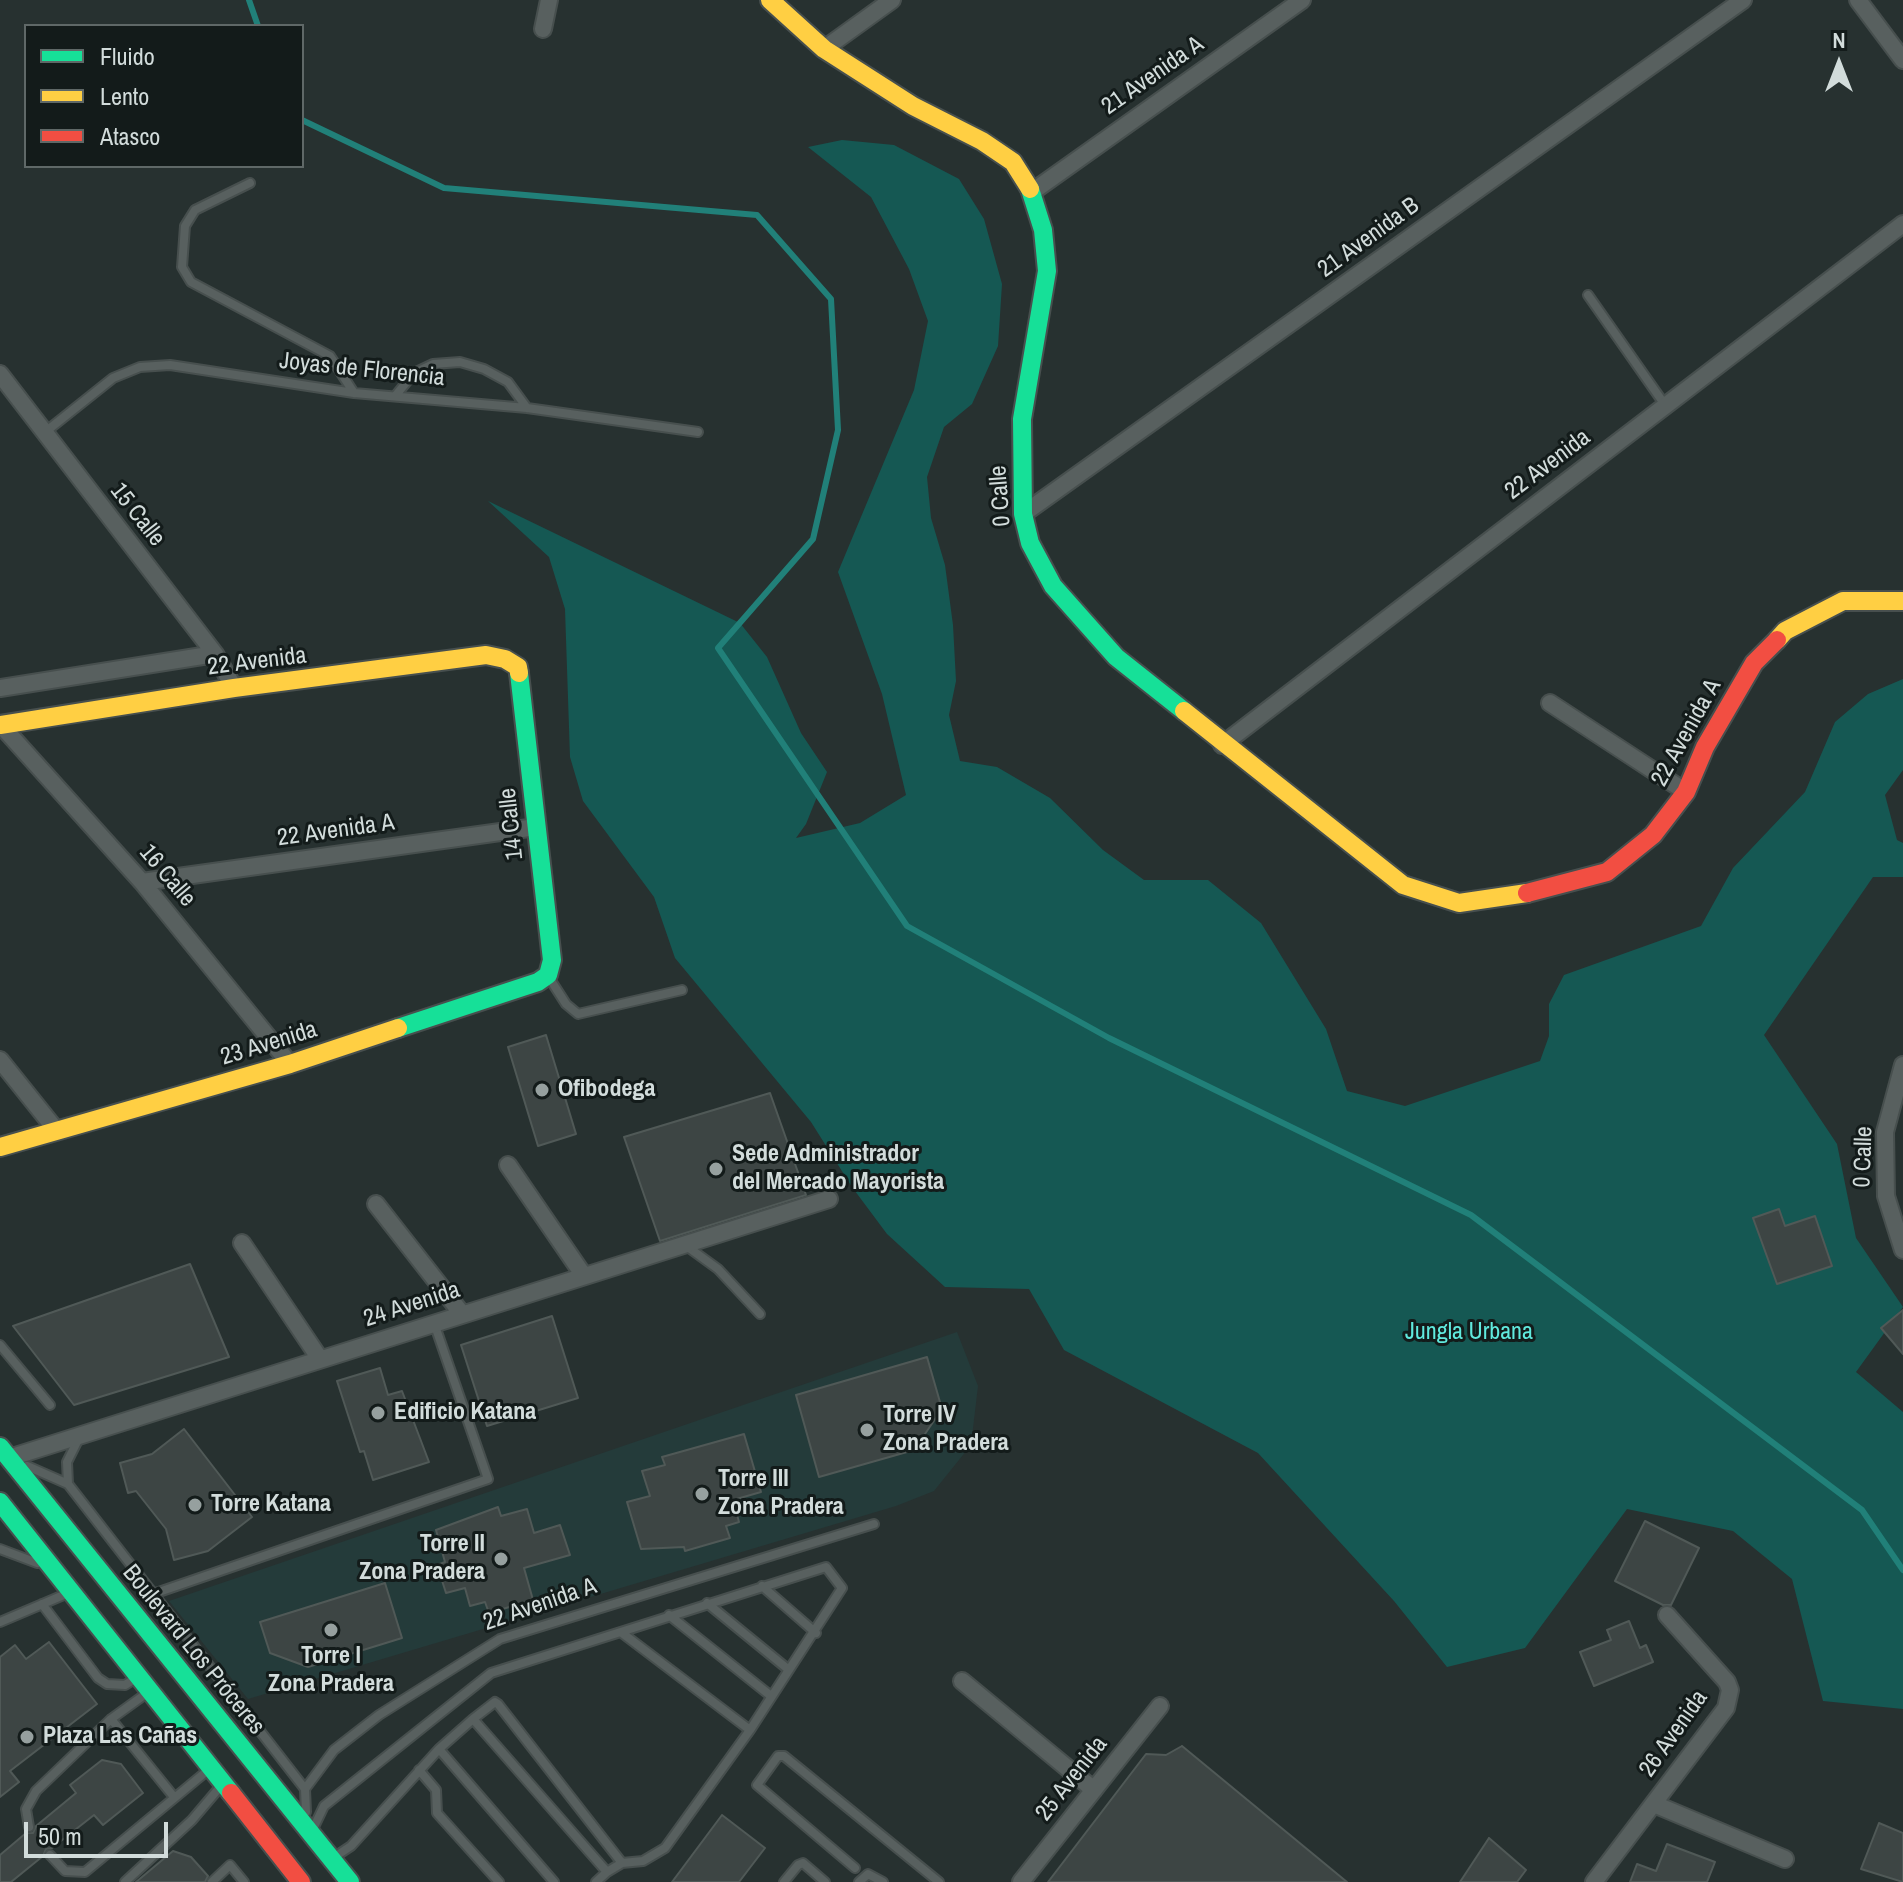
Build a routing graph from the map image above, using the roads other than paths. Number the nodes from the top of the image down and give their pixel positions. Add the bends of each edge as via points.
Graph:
1 (549, 0) edge
2 (770, 0) edge
3 (892, 0) edge
4 (1302, 0) edge
5 (1743, 0) edge
6 (1858, 0) edge
7 (543, 29) dead end
8 (824, 49) junction
9 (1903, 60) edge
10 (250, 183) dead end
11 (1032, 192) junction
12 (1903, 224) edge
13 (1588, 295) dead end
14 (0, 374) edge
15 (354, 393) junction
16 (396, 395) junction
17 (1666, 406) junction
18 (527, 408) junction
19 (698, 432) dead end
20 (43, 434) junction
21 (1023, 514) junction
22 (1903, 601) edge
23 (215, 654) junction
24 (518, 667) joint
25 (0, 688) edge
26 (234, 688) junction
27 (1550, 703) dead end
28 (0, 725) edge
29 (1222, 745) junction
30 (1686, 792) junction
31 (536, 827) junction
32 (142, 882) junction
33 (1524, 894) joint
34 (548, 975) junction
35 (682, 990) dead end
36 (0, 1060) edge
37 (290, 1064) junction
38 (1903, 1065) edge
39 (56, 1130) junction
40 (0, 1147) edge
41 (508, 1165) dead end
42 (829, 1199) dead end
43 (376, 1204) dead end
44 (242, 1243) dead end
45 (684, 1244) junction
46 (1903, 1250) edge
47 (584, 1276) junction
48 (462, 1314) junction
49 (760, 1314) dead end
50 (434, 1323) junction
51 (0, 1345) edge
52 (320, 1359) junction
53 (50, 1405) dead end
54 (80, 1436) junction
55 (4, 1453) edge
56 (68, 1484) junction
57 (0, 1502) edge
58 (874, 1524) dead end
59 (0, 1549) edge
60 (55, 1570) junction
61 (762, 1586) junction
62 (71, 1592) junction
63 (153, 1594) junction
64 (707, 1603) junction
65 (42, 1604) junction
66 (669, 1615) junction
67 (1667, 1615) dead end
68 (0, 1622) edge
69 (622, 1633) junction
70 (816, 1633) junction
71 (789, 1670) junction
72 (962, 1681) dead end
73 (144, 1684) junction
74 (771, 1696) junction
75 (1160, 1706) dead end
76 (111, 1719) junction
77 (473, 1719) junction
78 (750, 1730) junction
79 (439, 1749) junction
80 (211, 1768) junction
81 (419, 1770) junction
82 (223, 1784) junction
83 (305, 1789) junction
84 (1094, 1790) junction
85 (174, 1797) junction
86 (1654, 1804) junction
87 (29, 1827) dead end
88 (308, 1834) junction
89 (50, 1855) dead end
90 (1785, 1859) dead end
91 (331, 1860) junction
92 (622, 1863) junction
93 (855, 1868) dead end
94 (607, 1872) junction
95 (125, 1882) edge
96 (212, 1882) edge
97 (244, 1882) edge
98 (301, 1882) edge
99 (350, 1882) edge
100 (499, 1882) edge
101 (554, 1882) edge
102 (596, 1882) edge
103 (784, 1882) edge
104 (825, 1882) edge
105 (859, 1882) edge
106 (883, 1882) edge
107 (939, 1882) edge
108 (1021, 1882) edge
109 (1594, 1882) edge

1 - 7 street
2 - 8 main road, 0 Calle
3 - 8 street
4 - 11 street, 21 Avenida A
5 - 21 street, 21 Avenida B
6 - 9 street
8 - 11 main road, 0 Calle via 1013,162
10 - 15 lane via 195,210 185,226 182,267 191,282 330,356
11 - 21 main road, 0 Calle via 1047,271 1022,419
12 - 17 street, 22 Avenida
13 - 17 lane
14 - 20 street, 15 Calle
15 - 16 lane, Joyas de Florencia
15 - 20 lane, Joyas de Florencia via 170,365 140,367 113,378
16 - 18 lane, Joyas de Florencia
16 - 18 lane via 414,373 433,364 460,362 508,382
17 - 29 street, 22 Avenida
18 - 19 lane, Joyas de Florencia
20 - 23 street, 15 Calle
21 - 29 main road, 0 Calle via 1030,543 1053,586 1082,621 1116,657
22 - 30 main road, 22 Avenida A via 1843,601 1785,631 1754,663 1705,747
23 - 25 street, 22 Avenida
23 - 26 street, 15 Calle
24 - 26 main road, 22 Avenida via 486,655
24 - 31 main road, 14 Calle
26 - 28 main road, 22 Avenida
27 - 30 street
28 - 32 street, 16 Calle
29 - 33 main road, 0 Calle via 1403,885 1459,903
30 - 33 main road, 22 Avenida A via 1653,835 1607,872
31 - 32 street, 22 Avenida A
31 - 34 main road, 14 Calle via 552,960
32 - 37 street, 16 Calle
34 - 35 lane via 578,1014
34 - 37 main road, 23 Avenida
36 - 39 street
37 - 39 main road, 23 Avenida
38 - 46 street, 0 Calle via 1885,1132 1886,1196
39 - 40 main road, 23 Avenida
41 - 47 street
42 - 45 street, 24 Avenida
43 - 48 street
44 - 52 street
45 - 47 street, 24 Avenida
45 - 49 lane via 718,1269
47 - 48 street, 24 Avenida
48 - 50 street, 24 Avenida
50 - 52 street, 24 Avenida
50 - 63 lane via 488,1479
51 - 53 lane
52 - 54 street, 24 Avenida
54 - 55 street, 24 Avenida
54 - 56 lane via 67,1462
55 - 56 lane
55 - 88 main road, Boulevard Los Próceres
56 - 63 lane
57 - 60 main road
58 - 83 lane, 22 Avenida A via 500,1639 379,1715 334,1750
59 - 60 lane
60 - 62 main road
61 - 64 lane
61 - 70 lane
61 - 70 lane via 826,1567 842,1588
62 - 65 lane
62 - 73 main road
63 - 83 lane
64 - 66 lane
64 - 71 lane
65 - 68 lane
65 - 73 lane via 98,1678 107,1684
66 - 69 lane
66 - 74 lane
67 - 86 street, 26 Avenida via 1730,1690 1726,1708
69 - 78 lane
69 - 88 lane via 491,1673 324,1806
70 - 71 lane
71 - 74 lane
72 - 84 street
73 - 76 lane
73 - 80 main road
74 - 78 lane
75 - 84 street, 25 Avenida
76 - 85 lane
76 - 87 lane via 36,1791 26,1809
77 - 79 lane
77 - 92 lane via 498,1704
77 - 94 lane
78 - 92 lane via 665,1848 643,1861
79 - 81 lane
79 - 101 lane
80 - 82 main road
80 - 85 lane
81 - 91 lane via 351,1846
81 - 100 lane via 435,1787 437,1813
82 - 95 lane
82 - 98 main road
83 - 88 lane
84 - 108 street, 25 Avenida
85 - 89 lane via 85,1872 65,1871
86 - 90 street
86 - 109 street, 26 Avenida
88 - 91 main road, Boulevard Los Próceres
91 - 99 main road, Boulevard Los Próceres
92 - 94 lane
93 - 107 lane via 757,1785 778,1756
94 - 102 lane
96 - 97 lane via 230,1865
103 - 104 lane via 803,1863
105 - 106 lane via 868,1874

